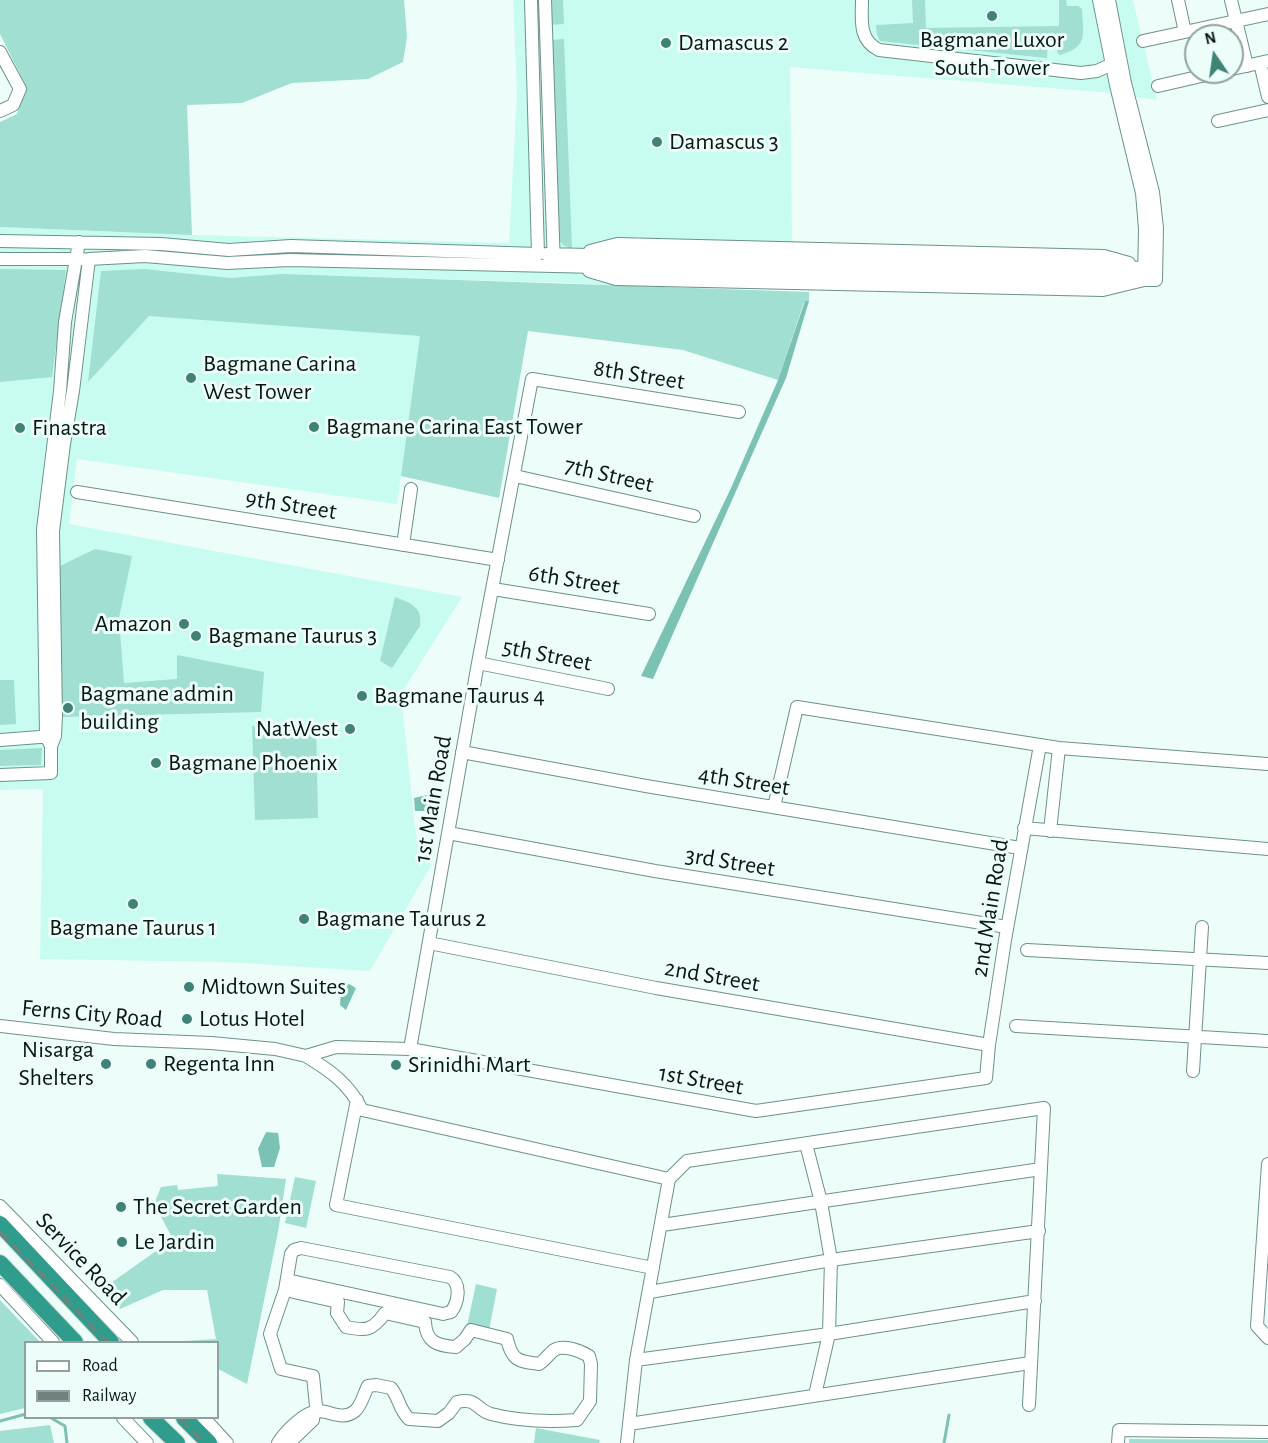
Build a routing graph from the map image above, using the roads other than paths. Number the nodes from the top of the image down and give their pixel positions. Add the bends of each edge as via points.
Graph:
1 (531, 0) edge
2 (545, 0) edge
3 (862, 0) edge
4 (1099, 0) edge
5 (1109, 0) edge
6 (1178, 0) edge
7 (1231, 0) edge
8 (1268, 14) edge
9 (1236, 21) junction
10 (1222, 24) edge
11 (1184, 27) edge
12 (1184, 32) edge
13 (1143, 41) dead end
14 (0, 52) edge
15 (1258, 63) edge
16 (1112, 64) junction
17 (1184, 80) edge
18 (1158, 86) dead end
19 (1268, 97) edge
20 (1268, 110) edge
21 (0, 111) edge
22 (1218, 121) dead end
23 (0, 242) edge
24 (86, 242) junction
25 (0, 259) edge
26 (75, 259) junction
27 (89, 259) junction
28 (538, 260) junction
29 (554, 260) junction
30 (575, 261) junction
31 (1148, 272) junction
32 (532, 378) joint
33 (739, 412) dead end
34 (515, 476) junction
35 (411, 489) dead end
36 (77, 492) dead end
37 (694, 516) dead end
38 (402, 545) junction
39 (498, 560) junction
40 (493, 589) junction
41 (649, 614) dead end
42 (478, 663) junction
43 (608, 688) dead end
44 (51, 739) junction
45 (0, 740) edge
46 (1040, 745) junction
47 (1059, 748) junction
48 (462, 752) junction
49 (1268, 764) edge
50 (0, 775) edge
51 (774, 807) junction
52 (1024, 828) junction
53 (1050, 831) junction
54 (448, 833) junction
55 (1020, 848) junction
56 (1268, 849) edge
57 (1007, 927) junction
58 (1202, 927) dead end
59 (429, 943) junction
60 (1027, 950) dead end
61 (1200, 960) junction
62 (1268, 963) edge
63 (0, 1026) edge
64 (1016, 1026) dead end
65 (1195, 1037) junction
66 (1268, 1041) edge
67 (988, 1046) junction
68 (395, 1049) joint
69 (410, 1049) junction
70 (306, 1056) junction
71 (1193, 1071) dead end
72 (986, 1078) joint
73 (357, 1100) junction
74 (806, 1144) junction
75 (1268, 1164) edge
76 (1041, 1170) junction
77 (669, 1179) junction
78 (1267, 1191) edge
79 (821, 1202) junction
80 (0, 1206) edge
81 (0, 1224) edge
82 (662, 1225) junction
83 (1039, 1231) junction
84 (1265, 1258) edge
85 (831, 1260) junction
86 (0, 1263) edge
87 (653, 1268) junction
88 (286, 1285) junction
89 (0, 1286) edge
90 (650, 1292) junction
91 (1035, 1301) junction
92 (406, 1312) junction
93 (829, 1334) junction
94 (1268, 1338) edge
95 (52, 1341) edge
96 (74, 1341) edge
97 (110, 1341) edge
98 (131, 1341) edge
99 (636, 1360) junction
100 (1030, 1363) junction
101 (816, 1395) junction
102 (1029, 1404) dead end
103 (316, 1412) junction
104 (124, 1419) edge
105 (153, 1419) edge
106 (185, 1419) edge
107 (205, 1419) edge
108 (629, 1424) junction
109 (1268, 1432) edge
110 (147, 1443) edge
111 (177, 1443) edge
112 (209, 1443) edge
113 (227, 1443) edge
114 (278, 1443) edge
115 (289, 1443) edge
116 (627, 1443) edge
117 (1118, 1443) edge

1 - 28 street
2 - 29 street
3 - 16 street via 863,34 879,50 1081,73
4 - 16 street
5 - 31 street via 1153,192 1157,228
6 - 11 street
7 - 9 street
8 - 9 street
9 - 10 street
9 - 15 street
12 - 13 street
14 - 21 street via 20,89 13,105
15 - 19 street
16 - 31 street via 1142,193
17 - 18 street
20 - 22 street
23 - 24 street
24 - 26 street
24 - 27 street
24 - 28 street via 229,250 291,246
25 - 26 street
26 - 27 street
26 - 44 street via 43,529
27 - 28 street via 145,256 227,263
27 - 44 street via 53,531
28 - 29 street
29 - 30 street
30 - 31 street
30 - 31 street via 617,244 1104,256
30 - 31 street via 616,279 1091,290 1103,290
32 - 33 street, 8th Street
32 - 34 street, 1st Main Road
34 - 37 street, 7th Street
34 - 39 street, 1st Main Road
35 - 38 street
36 - 38 street, 9th Street
38 - 39 street, 9th Street
39 - 40 street, 1st Main Road
40 - 41 street, 6th Street
40 - 42 street, 1st Main Road
42 - 43 street, 5th Street
42 - 48 street, 1st Main Road
44 - 45 street
44 - 50 street via 51,773
46 - 47 street
46 - 51 street via 797,707
46 - 52 street, 2nd Main Road
47 - 49 street
47 - 53 street
48 - 51 street, 4th Street
48 - 54 street, 1st Main Road
51 - 55 street, 4th Street
52 - 53 street
52 - 55 street, 2nd Main Road
53 - 56 street
54 - 57 street, 3rd Street via 655,871
54 - 59 street, 1st Main Road
55 - 57 street, 2nd Main Road
57 - 67 street, 2nd Main Road
58 - 61 street
59 - 67 street, 2nd Street via 656,988
59 - 69 street, 1st Main Road
60 - 61 street
61 - 62 street
61 - 65 street
63 - 70 street, Ferns City Road via 114,1039 264,1048
64 - 65 street
65 - 66 street
65 - 71 street
67 - 72 street, 2nd Main Road
68 - 69 street, 1st Street
68 - 70 street, Ferns City Road via 336,1047
69 - 72 street, 1st Street via 756,1111
70 - 73 street via 327,1068
73 - 77 street via 362,1110
73 - 87 street via 336,1205
74 - 76 street via 1044,1108
74 - 77 street via 687,1161
74 - 79 street
75 - 78 street
76 - 79 street
76 - 83 street
77 - 82 street
78 - 84 street
79 - 82 street
79 - 85 street
80 - 98 street, Service Road
81 - 97 highway
82 - 87 street
83 - 85 street
83 - 91 street
84 - 94 street via 1257,1326
85 - 90 street
85 - 93 street
86 - 96 highway
87 - 90 street
88 - 92 street
88 - 92 street via 338,1302 337,1313 346,1327 363,1331 377,1324 385,1313
88 - 92 street via 291,1254 301,1248 455,1280 458,1287 451,1312
88 - 103 street via 270,1334 281,1369 313,1376
89 - 95 street
90 - 99 street
91 - 93 street
91 - 100 street
92 - 103 street via 425,1322 431,1340 444,1346 456,1347 471,1330 507,1339 510,1353 520,1362 539,1364 562,1348 583,1352 591,1364 590,1401 577,1419 558,1421 488,1413 473,1401 465,1400 438,1421 408,1419 391,1388 376,1385 368,1386 352,1414
93 - 99 street
93 - 101 street
99 - 108 street
100 - 101 street
100 - 102 street
101 - 108 street
103 - 114 street via 307,1414
103 - 115 street
104 - 110 street
105 - 111 highway
106 - 112 highway
107 - 113 street
108 - 116 street
109 - 117 street via 1119,1430

